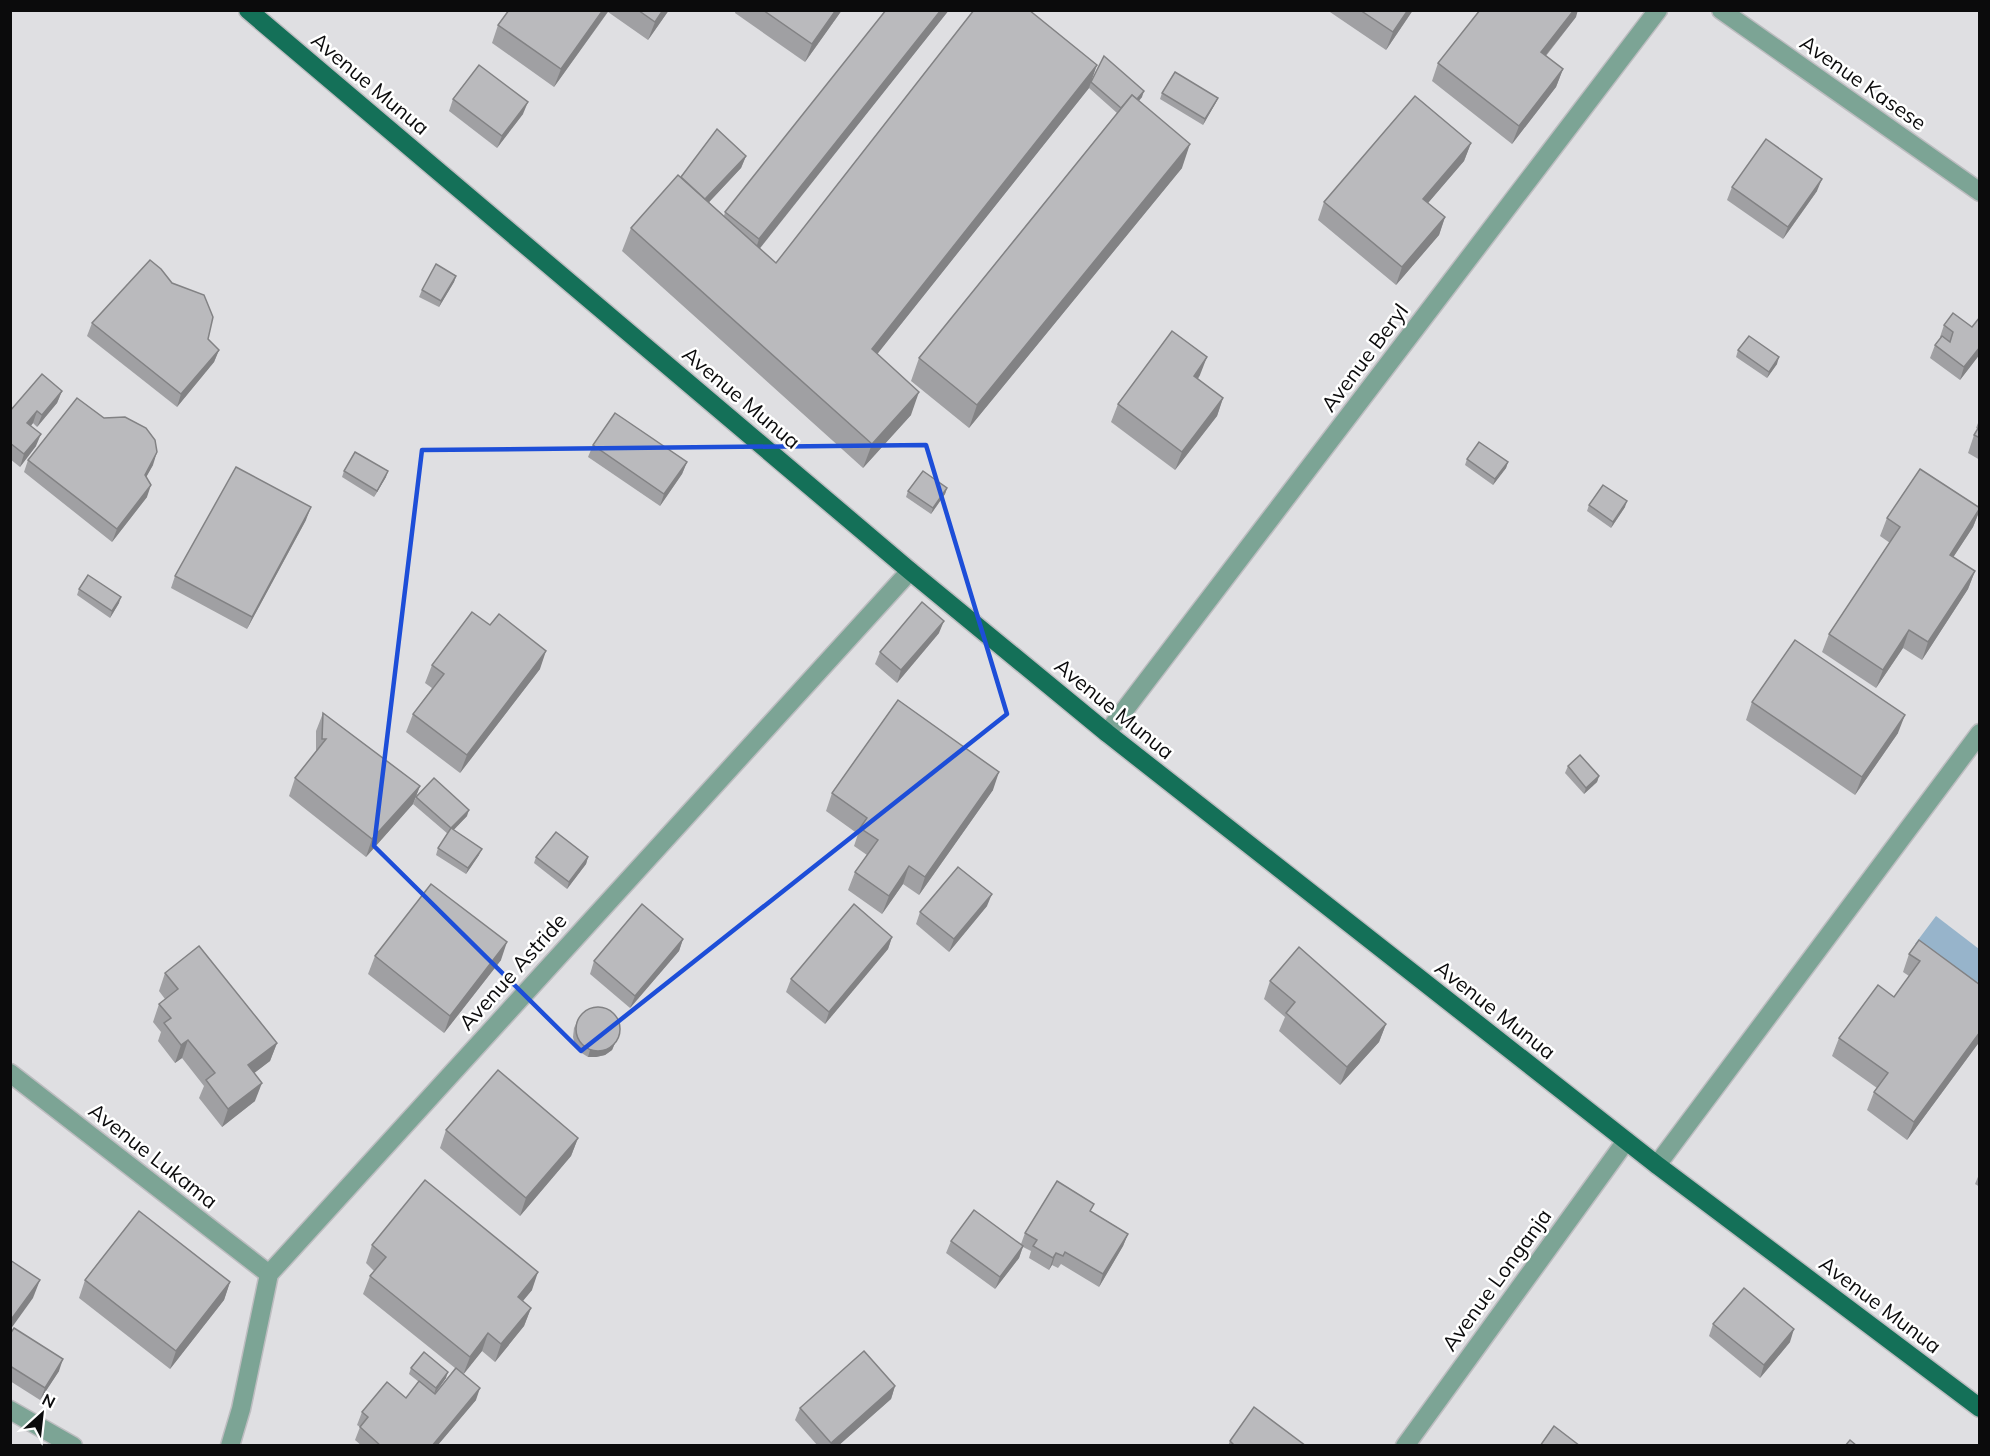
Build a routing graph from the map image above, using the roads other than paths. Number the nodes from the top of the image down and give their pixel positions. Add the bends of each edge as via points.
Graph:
1 (248, 10) edge
2 (1658, 10) edge
3 (1721, 10) edge
4 (1980, 192) edge
5 (910, 571) junction
6 (1107, 733) junction
7 (1980, 733) edge
8 (10, 1073) edge
9 (1626, 1142) junction
10 (1657, 1165) junction
11 (269, 1274) junction
12 (1980, 1408) edge
13 (10, 1410) edge
14 (73, 1446) edge
15 (230, 1446) edge
16 (1405, 1446) edge

1 - 5 main road, Avenue Munua
2 - 6 street, Avenue Beryl
3 - 4 street, Avenue Kasese
5 - 6 main road, Avenue Munua
5 - 11 street, Avenue Astride
6 - 9 main road, Avenue Munua
7 - 10 street
8 - 11 street, Avenue Lukama
9 - 10 main road, Avenue Munua
9 - 16 street, Avenue Longanja
10 - 12 main road, Avenue Munua
11 - 15 street
13 - 14 street

